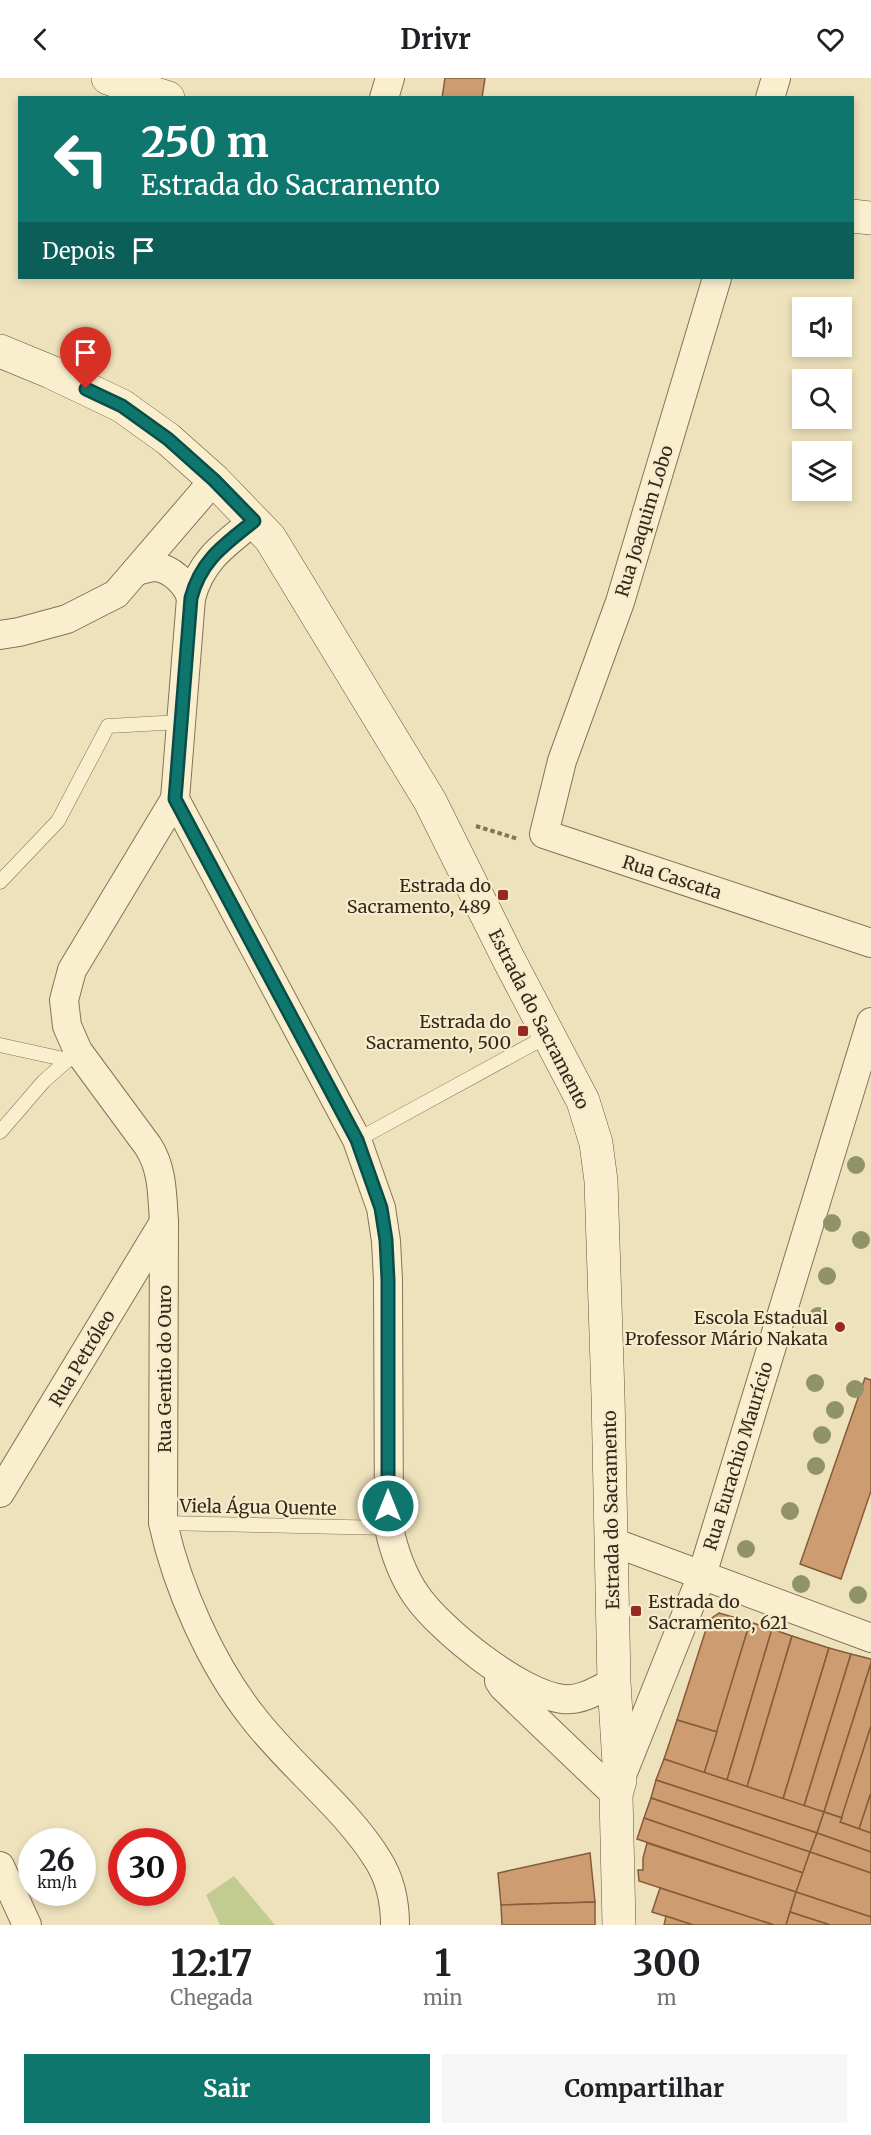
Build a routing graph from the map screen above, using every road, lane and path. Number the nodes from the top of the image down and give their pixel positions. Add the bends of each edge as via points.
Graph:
1 (108, 78) edge
2 (390, 78) edge
3 (776, 78) edge
4 (162, 96) edge
5 (385, 96) edge
6 (771, 96) edge
7 (854, 216) edge
8 (871, 219) edge
9 (717, 279) edge
10 (0, 351) edge
11 (214, 480) junction
12 (254, 521) junction
13 (136, 571) junction
14 (191, 598) junction
15 (0, 635) edge
16 (181, 722) junction
17 (175, 799) junction
18 (472, 825) dead end
19 (544, 834) junction
20 (0, 882) edge
21 (871, 943) edge
22 (871, 1022) edge
23 (549, 1035) junction
24 (0, 1046) edge
25 (73, 1055) junction
26 (0, 1132) edge
27 (357, 1140) junction
28 (164, 1222) junction
29 (0, 1493) edge
30 (163, 1522) junction
31 (389, 1528) junction
32 (610, 1541) junction
33 (702, 1575) junction
34 (871, 1638) edge
35 (492, 1665) junction
36 (614, 1682) junction
37 (618, 1788) junction
38 (4, 1878) edge
39 (27, 1925) edge
40 (395, 1925) edge
41 (619, 1925) edge

1 - 4 street
2 - 5 street
3 - 6 street
7 - 8 street
9 - 19 street, Rua Joaquim Lobo via 620,602 562,761
10 - 11 street, Estrada do Sacramento via 122,406 168,439
11 - 12 street, Estrada do Sacramento
11 - 13 street
12 - 14 street via 214,553 195,582
12 - 23 street, Estrada do Sacramento via 270,538 430,801
13 - 14 street via 157,567 168,571
13 - 15 street via 116,594 94,607 67,619
14 - 16 street
16 - 17 street
16 - 20 lane via 108,726 58,821
17 - 25 street, Rua Gentio do Ouro via 72,970 64,1000
17 - 27 street
18 - 19 path via 524,841
19 - 21 street, Rua Cascata
22 - 33 street, Rua Eurachio Maurício
23 - 27 lane
23 - 32 street, Estrada do Sacramento via 584,1101 596,1143 601,1181
24 - 25 lane
25 - 26 lane via 44,1081
25 - 28 street, Rua Gentio do Ouro via 156,1158
27 - 31 street via 381,1208 386,1240
28 - 29 street, Rua Petróleo
28 - 30 street, Rua Gentio do Ouro
30 - 31 lane, Viela Água Quente
30 - 40 street, Rua Gentio do Ouro via 192,1611 220,1666 251,1716 361,1836 379,1861 390,1887
31 - 35 street via 393,1546 416,1595 438,1621
32 - 33 street
32 - 36 street, Estrada do Sacramento
33 - 34 street
33 - 37 street, Rua Eurachio Maurício
35 - 36 street via 542,1695 565,1699 580,1698
35 - 37 street via 503,1687
36 - 37 street, Estrada do Sacramento
37 - 41 street, Estrada do Sacramento
38 - 39 street

